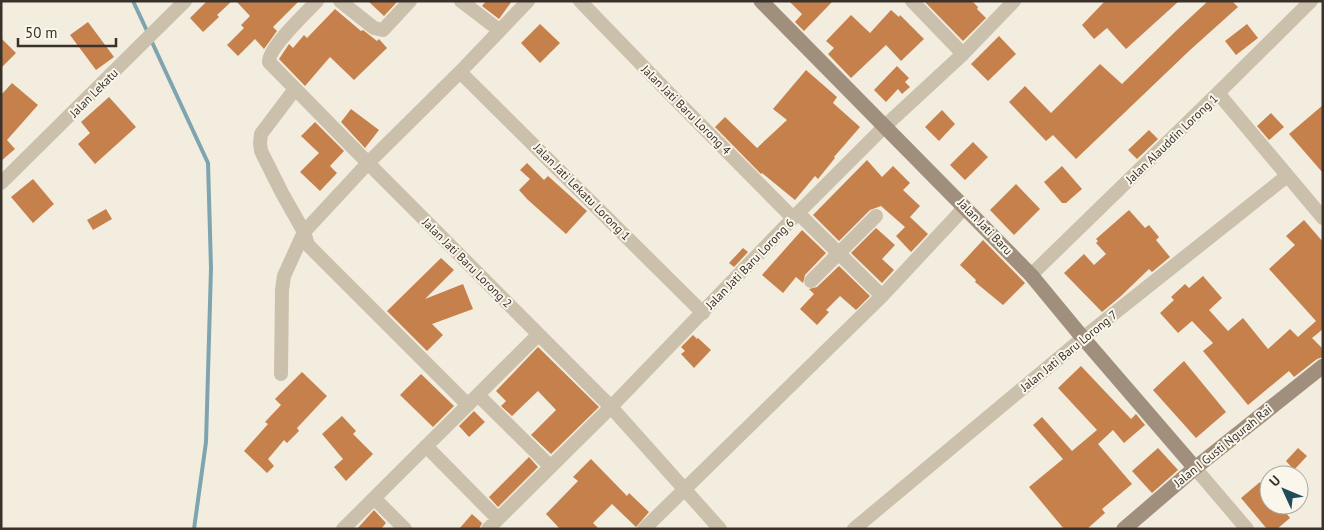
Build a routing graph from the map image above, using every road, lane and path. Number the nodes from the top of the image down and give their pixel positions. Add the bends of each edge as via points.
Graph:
1 (185, 1) edge
2 (317, 1) edge
3 (340, 1) edge
4 (410, 1) edge
5 (461, 1) edge
6 (528, 1) edge
7 (580, 1) edge
8 (761, 1) edge
9 (912, 1) edge
10 (1014, 1) edge
11 (1311, 1) edge
12 (499, 30) junction
13 (963, 54) junction
14 (460, 72) junction
15 (294, 89) junction
16 (1218, 93) junction
17 (885, 126) junction
18 (368, 163) junction
19 (1287, 176) junction
20 (1, 183) edge
21 (966, 206) junction
22 (796, 215) junction
23 (876, 216) dead end
24 (1323, 218) edge
25 (304, 232) junction
26 (839, 253) junction
27 (1031, 274) junction
28 (811, 281) dead end
29 (882, 296) junction
30 (703, 313) junction
31 (538, 335) junction
32 (1083, 338) junction
33 (1323, 366) edge
34 (281, 374) dead end
35 (478, 394) junction
36 (468, 405) junction
37 (611, 407) junction
38 (426, 446) junction
39 (550, 466) junction
40 (1195, 468) junction
41 (685, 489) junction
42 (374, 498) junction
43 (493, 524) edge
44 (343, 529) edge
45 (405, 529) edge
46 (644, 529) edge
47 (720, 529) edge
48 (854, 529) edge
49 (1124, 529) edge
50 (1247, 529) edge

1 - 20 street, Jalan Lekatu
2 - 15 street, Jalan Jati Baru Lorong 2 via 268,56 269,62
3 - 4 street via 374,28 382,30
5 - 12 street
6 - 12 street
7 - 22 street, Jalan Jati Baru Lorong 4 via 670,94
8 - 17 street, Jalan Jati Baru
9 - 13 street
10 - 13 street, Jalan Jati Baru Lorong 6
11 - 16 street, Jalan Alauddin Lorong 1
12 - 14 street
13 - 17 street, Jalan Jati Baru Lorong 6
14 - 18 street
14 - 30 street, Jalan Jati Lekatu Lorong 1
15 - 18 street, Jalan Jati Baru Lorong 2
15 - 25 street via 262,134 260,143 261,151
16 - 19 street
16 - 27 street, Jalan Alauddin Lorong 1
17 - 21 street, Jalan Jati Baru
17 - 22 street, Jalan Jati Baru Lorong 6
18 - 25 street
18 - 31 street, Jalan Jati Baru Lorong 2
19 - 24 street
19 - 32 street, Jalan Jati Baru Lorong 7
21 - 27 street, Jalan Jati Baru
21 - 29 street
22 - 26 street, Jalan Jati Baru Lorong 4
22 - 30 street, Jalan Jati Baru Lorong 6
23 - 26 street
25 - 34 street via 284,276
25 - 36 street via 311,250
26 - 28 street
26 - 29 street, Jalan Jati Baru Lorong 4
27 - 32 street, Jalan Jati Baru
29 - 41 street
30 - 37 street, Jalan Jati Baru Lorong 6
31 - 35 street
31 - 37 street, Jalan Jati Baru Lorong 2
32 - 40 street, Jalan Jati Baru
32 - 48 street, Jalan Jati Baru Lorong 7
33 - 40 street, Jalan I Gusti Ngurah Rai
35 - 36 street
35 - 39 street
36 - 38 street
37 - 39 street, Jalan Jati Baru Lorong 6
37 - 41 street, Jalan Jati Baru Lorong 2
38 - 42 street
38 - 43 street
39 - 43 street, Jalan Jati Baru Lorong 6
40 - 49 street, Jalan I Gusti Ngurah Rai
40 - 50 street
41 - 46 street
41 - 47 street, Jalan Jati Baru Lorong 2
42 - 44 street
42 - 45 street

